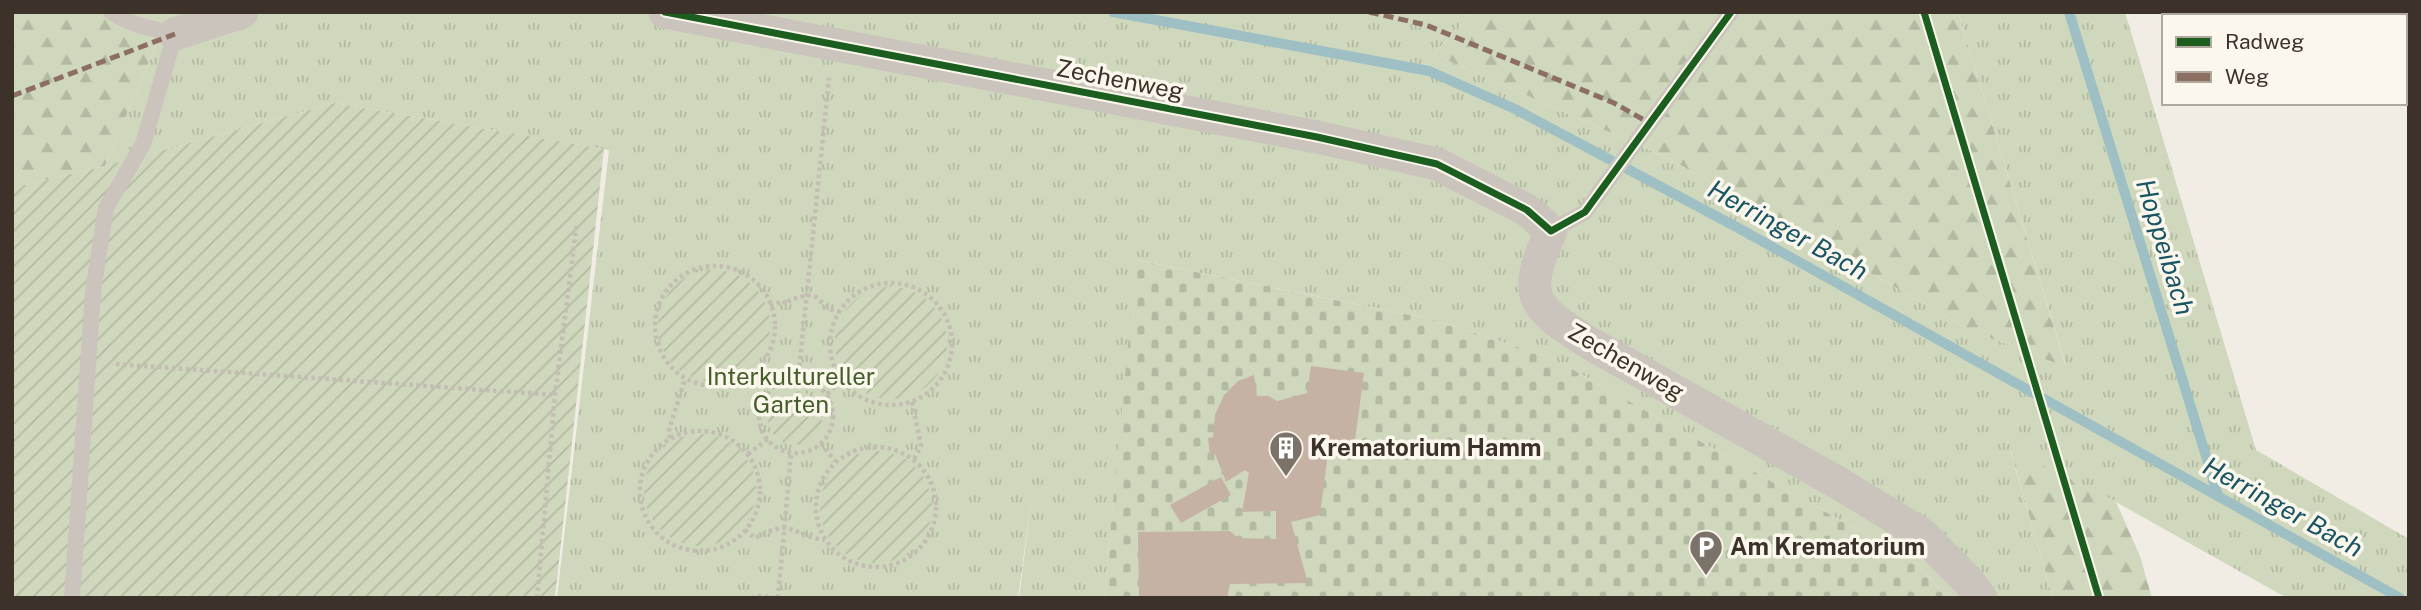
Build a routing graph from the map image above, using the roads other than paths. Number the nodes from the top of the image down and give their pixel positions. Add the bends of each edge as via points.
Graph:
1 (111, 12) edge
2 (242, 12) edge
3 (665, 12) edge
4 (1731, 12) edge
5 (175, 34) junction
6 (1551, 231) junction
7 (72, 598) edge
8 (1982, 598) edge

1 - 5 lane via 120,19
2 - 5 street
3 - 6 street, Zechenweg via 1437,164 1527,210
4 - 6 lane via 1585,212
5 - 7 lane via 143,144 106,208 93,292
6 - 8 street, Zechenweg via 1536,264 1534,282 1545,311 1591,344 1922,534

